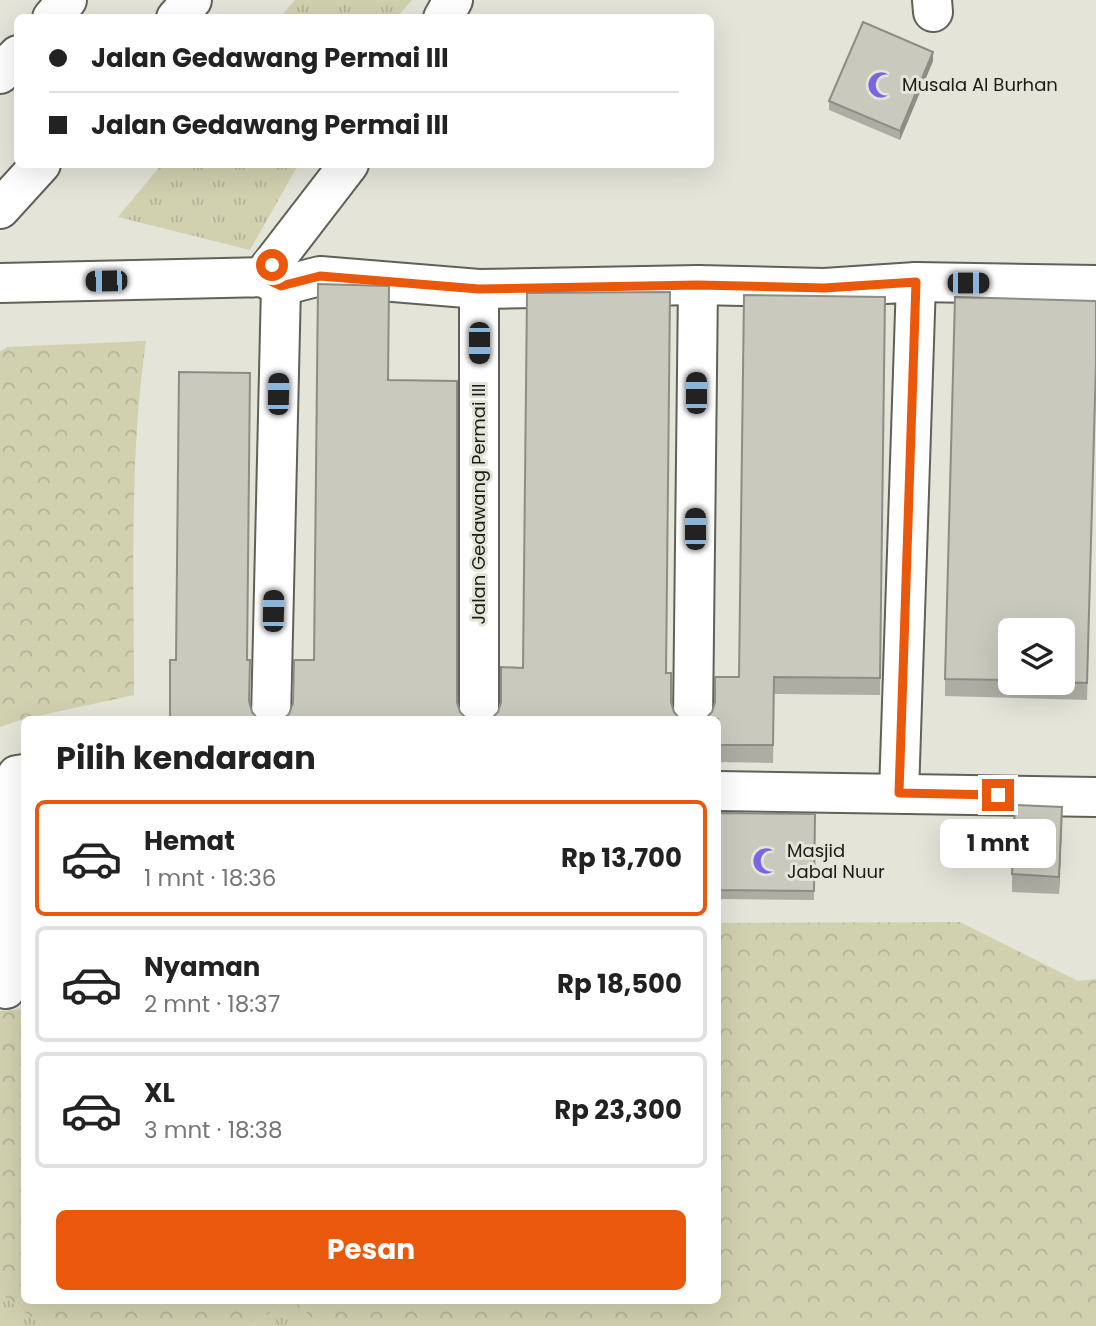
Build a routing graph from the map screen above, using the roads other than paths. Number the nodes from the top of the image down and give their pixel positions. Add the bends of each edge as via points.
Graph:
1 (67, 0) edge
2 (192, 0) edge
3 (55, 14) edge
4 (180, 14) edge
5 (14, 59) edge
6 (0, 74) edge
7 (37, 168) edge
8 (346, 168) edge
9 (0, 209) edge
10 (271, 282) junction
11 (916, 282) junction
12 (0, 283) edge
13 (698, 285) junction
14 (1096, 285) edge
15 (479, 289) junction
16 (271, 716) edge
17 (479, 716) edge
18 (693, 716) edge
19 (21, 774) edge
20 (721, 791) edge
21 (899, 793) junction
22 (1096, 797) edge
23 (6, 989) dead end

1 - 3 main road
2 - 4 main road
5 - 6 main road
7 - 9 main road
8 - 10 main road
10 - 12 main road
10 - 15 main road via 320,276
10 - 16 main road
11 - 13 main road via 824,288
11 - 14 main road
11 - 21 main road
13 - 15 main road
13 - 18 main road
15 - 17 main road, Jalan Gedawang Permai III
19 - 23 main road via 15,780
20 - 21 main road
21 - 22 main road

